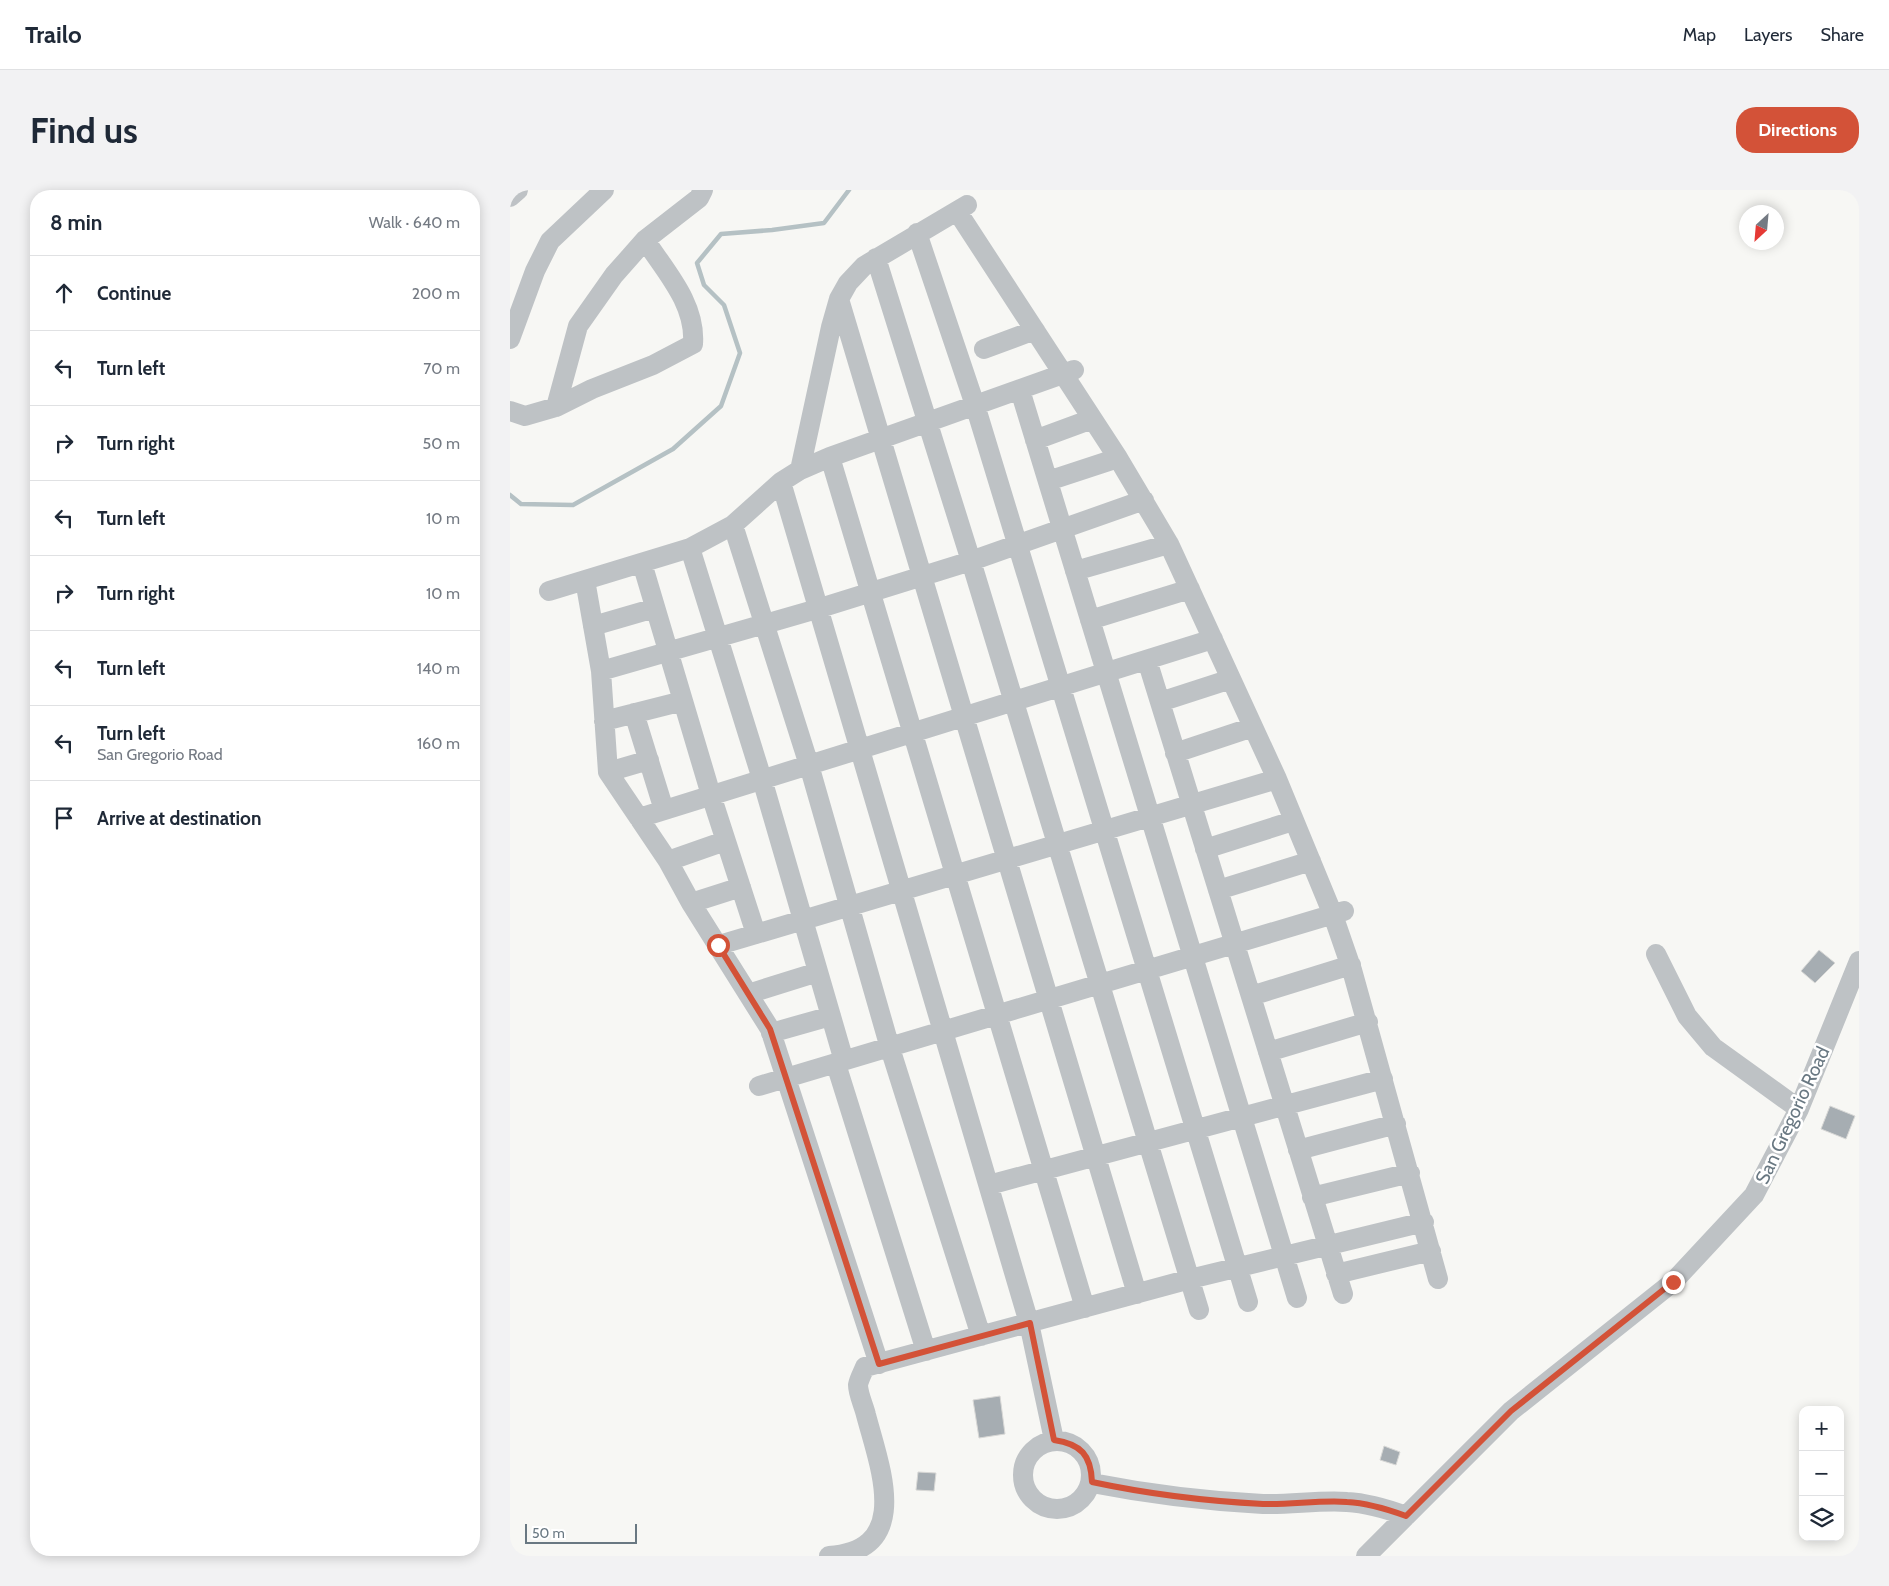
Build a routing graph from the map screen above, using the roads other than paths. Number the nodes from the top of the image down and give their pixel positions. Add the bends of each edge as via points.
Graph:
1 (518, 190) edge
2 (604, 190) edge
3 (703, 190) edge
4 (510, 197) edge
5 (916, 232) junction
6 (645, 240) junction
7 (876, 258) junction
8 (839, 299) junction
9 (1034, 330) junction
10 (510, 340) edge
11 (984, 349) dead end
12 (1069, 372) junction
13 (1020, 390) junction
14 (975, 406) junction
15 (556, 407) junction
16 (510, 411) edge
17 (1092, 419) junction
18 (928, 422) junction
19 (881, 439) junction
20 (1035, 440) junction
21 (830, 457) junction
22 (1118, 458) junction
23 (800, 470) junction
24 (1048, 481) junction
25 (781, 482) junction
26 (1144, 500) junction
27 (733, 526) junction
28 (1062, 529) junction
29 (1169, 544) junction
30 (1018, 545) junction
31 (690, 548) junction
32 (971, 561) junction
33 (642, 563) junction
34 (1075, 571) junction
35 (922, 576) junction
36 (585, 580) junction
37 (1190, 589) junction
38 (549, 591) dead end
39 (871, 592) junction
40 (655, 608) junction
41 (817, 609) junction
42 (1090, 620) junction
43 (764, 624) junction
44 (593, 626) junction
45 (718, 638) junction
46 (1213, 639) junction
47 (668, 652) junction
48 (1146, 660) junction
49 (601, 671) junction
50 (1106, 672) junction
51 (1231, 678) junction
52 (1061, 686) junction
53 (683, 701) junction
54 (1013, 701) junction
55 (1160, 702) junction
56 (634, 713) junction
57 (964, 716) junction
58 (604, 721) junction
59 (1253, 727) junction
60 (913, 732) junction
61 (859, 749) junction
62 (1175, 754) junction
63 (649, 760) junction
64 (808, 765) junction
65 (608, 772) junction
66 (762, 779) junction
67 (1277, 779) junction
68 (711, 795) junction
69 (1191, 805) junction
70 (664, 810) junction
71 (639, 818) junction
72 (1151, 818) junction
73 (1293, 821) junction
74 (1105, 831) junction
75 (726, 841) junction
76 (1058, 845) junction
77 (1205, 849) junction
78 (1007, 860) junction
79 (668, 861) junction
80 (1311, 861) junction
81 (956, 875) junction
82 (741, 888) junction
83 (1218, 890) junction
84 (901, 891) junction
85 (692, 903) junction
86 (849, 907) junction
87 (1339, 913) junction
88 (803, 920) junction
89 (756, 934) junction
90 (718, 945) junction
91 (1234, 945) junction
92 (1656, 954) dead end
93 (1193, 958) junction
94 (1859, 961) edge
95 (1351, 965) junction
96 (1148, 971) junction
97 (818, 972) junction
98 (1100, 986) junction
99 (748, 994) junction
100 (1251, 996) junction
101 (1049, 1001) junction
102 (830, 1016) junction
103 (998, 1016) junction
104 (1368, 1022) junction
105 (944, 1032) junction
106 (771, 1033) junction
107 (890, 1048) junction
108 (1268, 1052) junction
109 (840, 1063) junction
110 (787, 1078) junction
111 (1383, 1079) junction
112 (759, 1086) dead end
113 (1285, 1106) junction
114 (1799, 1108) junction
115 (1243, 1118) junction
116 (1396, 1124) junction
117 (1196, 1130) junction
118 (1148, 1142) junction
119 (1298, 1150) junction
120 (1096, 1156) junction
121 (1044, 1170) junction
122 (1410, 1173) junction
123 (989, 1185) junction
124 (1312, 1197) junction
125 (1424, 1222) junction
126 (1327, 1246) junction
127 (1431, 1251) junction
128 (1285, 1256) junction
129 (1238, 1267) junction
130 (1336, 1274) junction
131 (1190, 1279) junction
132 (1438, 1279) dead end
133 (1137, 1294) junction
134 (1342, 1294) dead end
135 (1297, 1298) dead end
136 (1248, 1302) dead end
137 (1085, 1308) junction
138 (1199, 1310) dead end
139 (1030, 1323) junction
140 (981, 1336) junction
141 (926, 1351) junction
142 (879, 1364) junction
143 (1054, 1440) junction
144 (1092, 1482) junction
145 (1406, 1516) junction
146 (829, 1556) edge
147 (1366, 1556) edge

1 - 4 street
2 - 10 street via 550,241 535,271
3 - 6 street via 699,198
5 - 7 street
5 - 9 street via 962,208
5 - 14 street
6 - 15 street via 614,275 578,326
6 - 15 street via 688,305 694,329 693,344
7 - 8 street via 848,283
7 - 18 street
8 - 19 street
8 - 23 street
9 - 11 street
9 - 12 street
12 - 13 street
12 - 17 street
13 - 14 street
13 - 20 street
14 - 18 street
14 - 30 street
15 - 16 street via 524,416
17 - 20 street
17 - 22 street
18 - 19 street
18 - 32 street
19 - 21 street
19 - 35 street
20 - 24 street
21 - 23 street
21 - 39 street
22 - 24 street
22 - 26 street
23 - 25 street
24 - 28 street
25 - 27 street
25 - 41 street
26 - 28 street
26 - 29 street
27 - 31 street
27 - 43 street
28 - 30 street
28 - 34 street
29 - 34 street
29 - 37 street
30 - 32 street
30 - 52 street
31 - 33 street
31 - 45 street
32 - 35 street
32 - 54 street
33 - 36 street
33 - 40 street
34 - 42 street
35 - 39 street
35 - 57 street
36 - 38 street
36 - 44 street
37 - 42 street
37 - 46 street
39 - 41 street
39 - 60 street
40 - 44 street
40 - 47 street
41 - 43 street
41 - 61 street
42 - 50 street
43 - 45 street
43 - 64 street
44 - 49 street
45 - 47 street
45 - 66 street
46 - 48 street
46 - 51 street
47 - 49 street
47 - 53 street
48 - 50 street
48 - 55 street
49 - 58 street
50 - 52 street
50 - 72 street
51 - 55 street
51 - 59 street
52 - 54 street
52 - 74 street
53 - 56 street
53 - 68 street
54 - 57 street
54 - 76 street
55 - 62 street
56 - 58 street
56 - 63 street
57 - 60 street
57 - 78 street
58 - 65 street
59 - 62 street
59 - 67 street
60 - 61 street
60 - 81 street
61 - 64 street
61 - 84 street
62 - 69 street
63 - 65 street
63 - 70 street
64 - 66 street
64 - 86 street
65 - 71 street
66 - 68 street
66 - 88 street
67 - 69 street
67 - 73 street
68 - 70 street
68 - 75 street
69 - 72 street
69 - 77 street
70 - 71 street
71 - 79 street
72 - 74 street
72 - 93 street
73 - 77 street
73 - 80 street
74 - 76 street
74 - 96 street
75 - 79 street
75 - 82 street
76 - 78 street
76 - 98 street
77 - 83 street
78 - 81 street
78 - 101 street
79 - 85 street
80 - 83 street
80 - 87 street
81 - 84 street
81 - 103 street
82 - 85 street
82 - 89 street
83 - 91 street
84 - 86 street
84 - 105 street
85 - 90 street
86 - 88 street
86 - 107 street
87 - 91 street
87 - 95 street
88 - 89 street
88 - 97 street
89 - 90 street
90 - 99 street
91 - 93 street
91 - 100 street
92 - 114 street via 1687,1016 1713,1047
93 - 96 street
93 - 115 street
94 - 114 street, San Gregorio Road
95 - 100 street
95 - 104 street
96 - 98 street
96 - 117 street
97 - 99 street
97 - 102 street
98 - 101 street
98 - 118 street
99 - 106 street
100 - 108 street
101 - 103 street
101 - 120 street
102 - 106 street
102 - 109 street
103 - 105 street
103 - 121 street
104 - 108 street
104 - 111 street
105 - 107 street
105 - 123 street
106 - 110 street
107 - 109 street
107 - 140 street
108 - 113 street
109 - 110 street
109 - 141 street
110 - 112 street
110 - 142 street
111 - 113 street
111 - 116 street
113 - 115 street
113 - 119 street
114 - 145 street, San Gregorio Road via 1754,1195 1707,1247 1673,1282 1511,1411
115 - 117 street
115 - 128 street
116 - 119 street
116 - 122 street
117 - 118 street
117 - 129 street
118 - 120 street
118 - 131 street
119 - 124 street
120 - 121 street
120 - 133 street
121 - 123 street
121 - 137 street
122 - 124 street
122 - 125 street
123 - 139 street
124 - 126 street
125 - 126 street
125 - 127 street
126 - 128 street
126 - 130 street
127 - 130 street
127 - 132 street
128 - 129 street
128 - 135 street
129 - 131 street
129 - 136 street
130 - 134 street
131 - 133 street
131 - 138 street
133 - 137 street
137 - 139 street
139 - 140 street
139 - 143 street
140 - 141 street
141 - 142 street
142 - 146 street via 865,1367 858,1385 885,1488 881,1528 868,1545 843,1555
143 - 144 street via 1070,1443 1083,1452 1091,1466
143 - 144 street via 1038,1446 1026,1458 1022,1475 1026,1492 1037,1504 1053,1510 1070,1508 1084,1498
144 - 145 street via 1150,1494 1216,1501 1265,1504 1346,1502 1379,1506
145 - 147 street, San Gregorio Road

